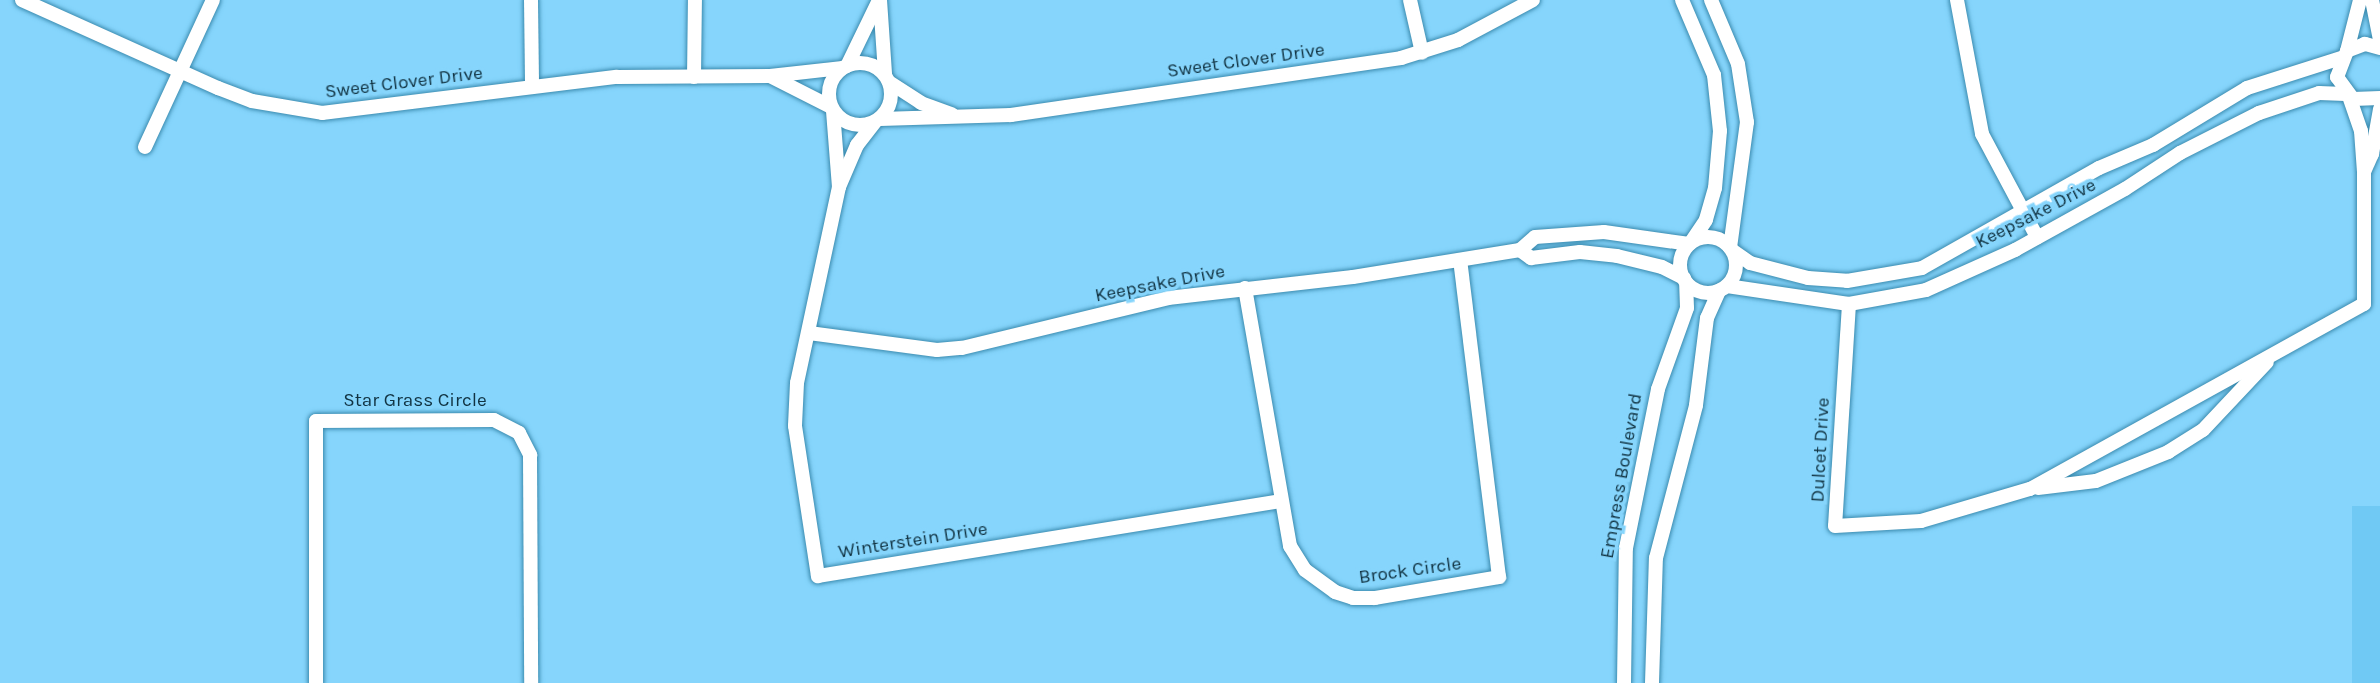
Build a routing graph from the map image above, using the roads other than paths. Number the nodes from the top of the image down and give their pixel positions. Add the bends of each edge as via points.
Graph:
1 (22, 0) edge
2 (213, 0) edge
3 (531, 0) edge
4 (695, 0) edge
5 (879, 0) edge
6 (1410, 0) edge
7 (1533, 0) edge
8 (1682, 0) edge
9 (1711, 0) edge
10 (1957, 0) edge
11 (2360, 0) edge
12 (2372, 0) edge
13 (2380, 40) edge
14 (2380, 48) edge
15 (1422, 53) junction
16 (2344, 55) junction
17 (845, 67) junction
18 (179, 73) junction
19 (770, 76) junction
20 (694, 77) junction
21 (887, 78) junction
22 (532, 87) junction
23 (2347, 95) junction
24 (2380, 98) edge
25 (832, 109) junction
26 (2380, 109) edge
27 (953, 114) junction
28 (877, 120) junction
29 (145, 146) dead end
30 (2364, 172) junction
31 (839, 187) junction
32 (2022, 210) junction
33 (2037, 237) junction
34 (1691, 243) junction
35 (1732, 249) junction
36 (1520, 250) junction
37 (1460, 260) junction
38 (1685, 280) junction
39 (1245, 288) junction
40 (1723, 288) junction
41 (1849, 304) junction
42 (809, 333) junction
43 (2267, 361) junction
44 (2030, 488) junction
45 (1281, 502) junction
46 (316, 683) edge
47 (531, 683) edge
48 (1624, 683) edge
49 (1652, 683) edge

1 - 18 street, Sweet Clover Drive
2 - 18 street
3 - 22 street
4 - 20 street
5 - 17 street
5 - 21 street
6 - 15 street
7 - 15 street, Sweet Clover Drive via 1473,33
8 - 34 street via 1714,75 1720,131 1715,188 1706,220
9 - 35 street via 1738,64 1747,122
10 - 32 street via 1982,134
11 - 16 street
12 - 13 street
14 - 16 street, Keepsake Drive via 2365,44
15 - 27 street, Sweet Clover Drive via 1011,116
16 - 23 street, Dulcet Drive via 2337,77
16 - 32 street, Keepsake Drive via 2247,88 2152,145
17 - 19 street, Sweet Clover Drive
17 - 21 street via 867,64
17 - 25 street via 830,86
18 - 22 street, Sweet Clover Drive via 252,102 321,113
18 - 29 street
19 - 20 street, Sweet Clover Drive
19 - 25 street, Sweet Clover Drive
20 - 22 street, Sweet Clover Drive via 617,77
21 - 27 street, Sweet Clover Drive via 921,103
21 - 28 street via 891,102
23 - 24 street, Keepsake Drive via 2362,102
23 - 30 street, Dulcet Drive via 2361,131
23 - 33 street, Keepsake Drive via 2319,93 2259,113 2180,153
25 - 28 street via 856,126
25 - 31 street, Winterstein Drive
26 - 30 street, Dulcet Drive
27 - 28 street, Sweet Clover Drive
28 - 31 street, Winterstein Drive via 857,145
30 - 43 street, Dulcet Drive via 2364,304
31 - 42 street, Winterstein Drive
32 - 33 street
32 - 35 street, Keepsake Drive via 1957,252 1888,277 1808,278 1750,263
33 - 41 street, Keepsake Drive via 1926,290
34 - 35 street via 1710,237
34 - 36 street, Keepsake Drive via 1577,232 1535,237
34 - 38 street via 1680,265
35 - 40 street via 1736,269
36 - 37 street, Keepsake Drive
36 - 38 street, Keepsake Drive via 1531,258 1580,252 1627,257
37 - 39 street, Keepsake Drive
37 - 45 street, Brock Circle via 1499,577 1375,598 1335,592 1298,560 1285,531
38 - 40 street via 1701,292
38 - 48 street, Empress Boulevard via 1683,328 1658,389 1626,548
39 - 42 street, Keepsake Drive via 1168,298 962,348 937,350
39 - 45 street, Brock Circle
40 - 41 street, Keepsake Drive
40 - 49 street via 1707,318 1696,405 1656,558
41 - 44 street, Dulcet Drive via 1835,526 1920,521
42 - 45 street, Winterstein Drive via 797,383 796,426 818,576
43 - 44 street, Dulcet Drive
43 - 44 street, Dulcet Drive via 2203,430 2168,452 2096,481
46 - 47 street, Star Grass Circle via 316,421 494,420 519,433 530,455

